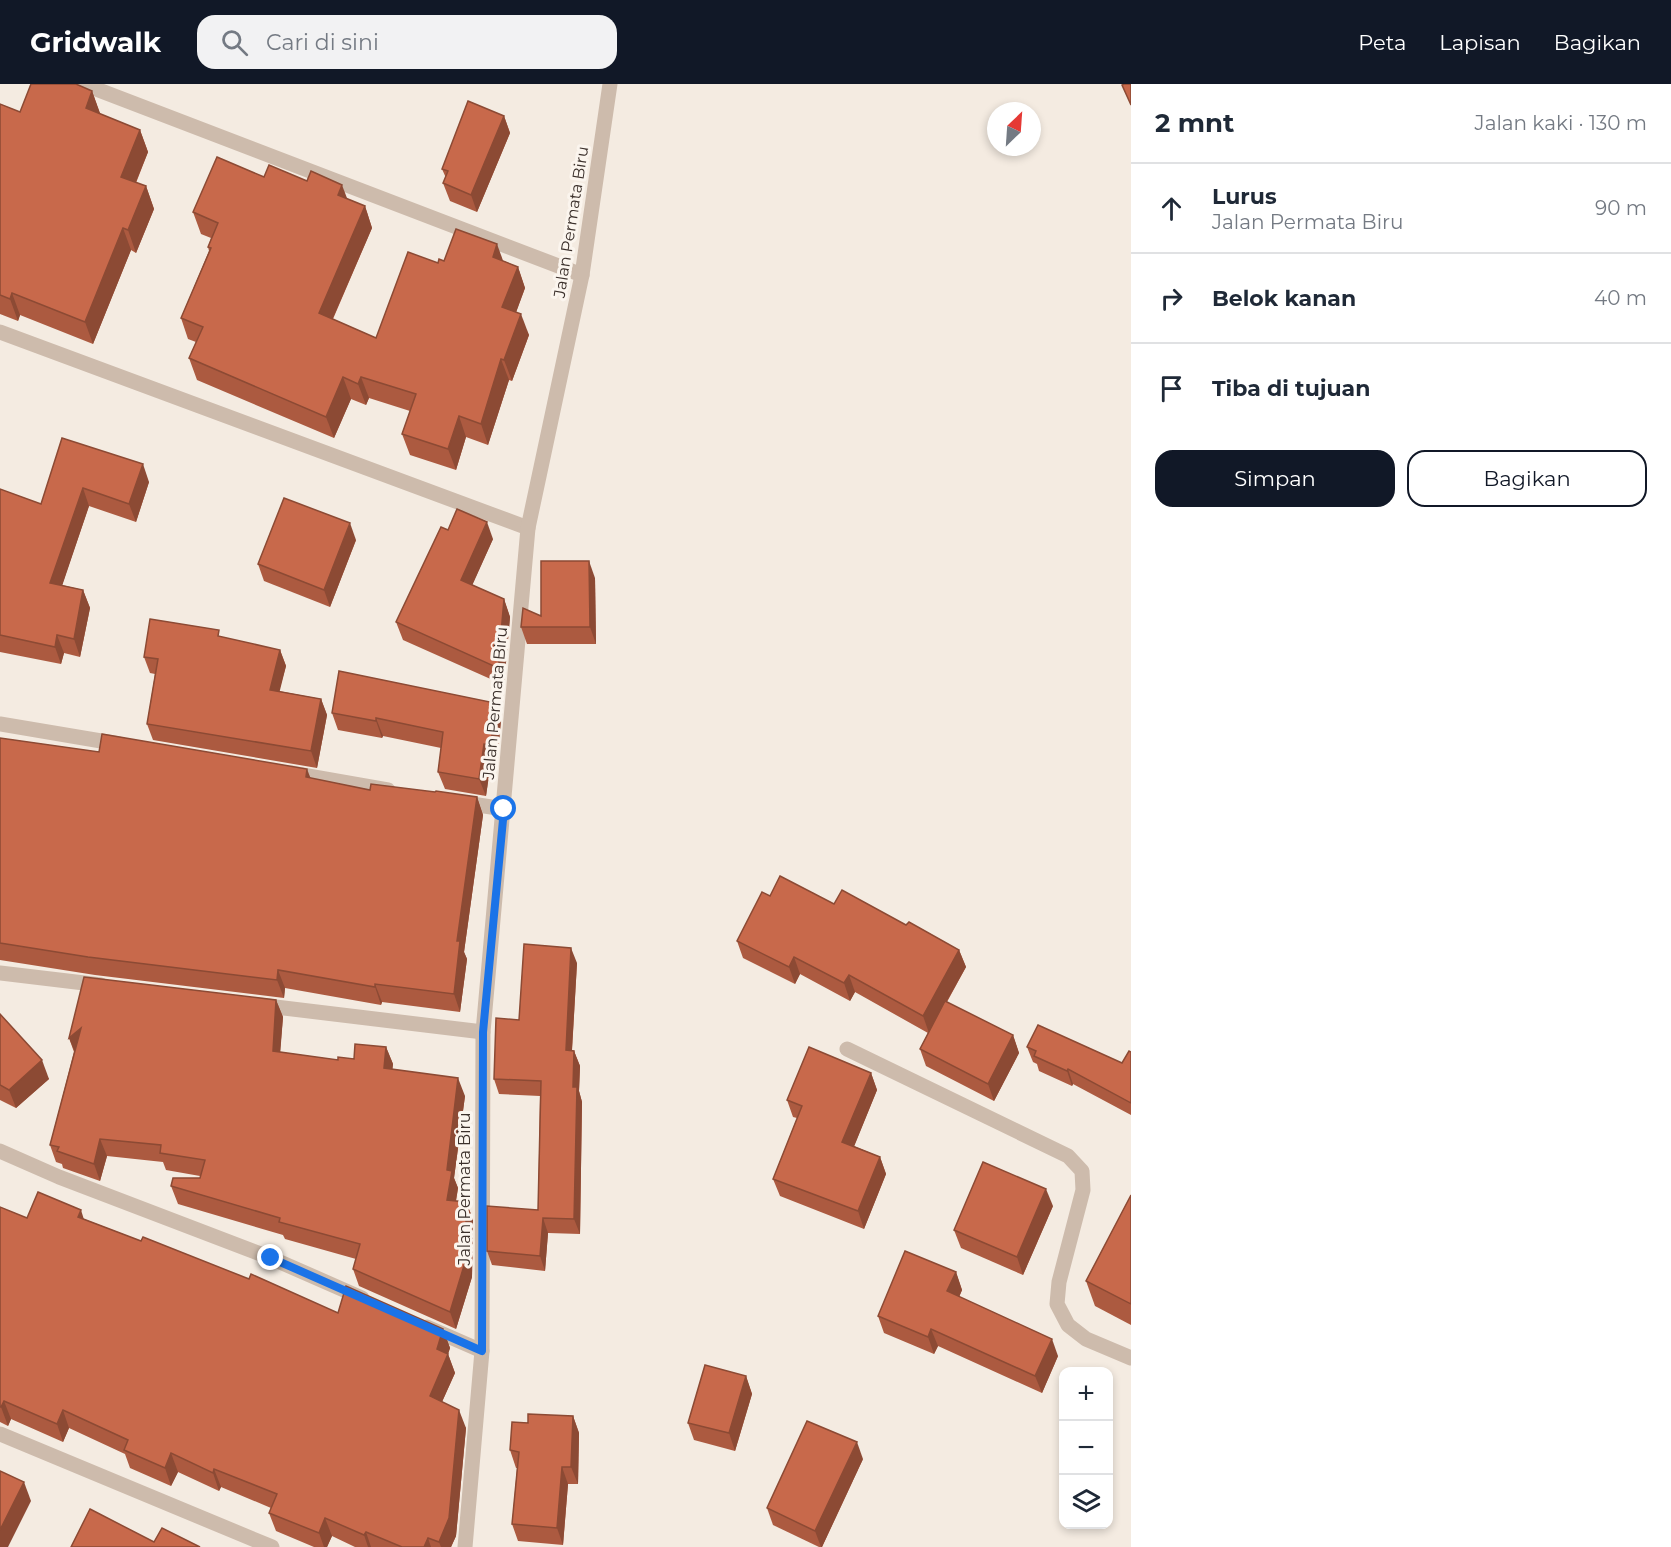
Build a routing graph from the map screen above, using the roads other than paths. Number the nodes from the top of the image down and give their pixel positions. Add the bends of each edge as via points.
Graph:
1 (83, 84) edge
2 (610, 84) edge
3 (582, 275) junction
4 (0, 332) edge
5 (528, 528) junction
6 (0, 724) edge
7 (129, 746) edge
8 (281, 772) edge
9 (398, 792) edge
10 (445, 800) edge
11 (504, 809) junction
12 (0, 973) edge
13 (118, 987) edge
14 (247, 1003) edge
15 (483, 1032) junction
16 (848, 1049) dead end
17 (0, 1151) edge
18 (377, 1304) edge
19 (408, 1318) edge
20 (482, 1351) junction
21 (1131, 1358) edge
22 (0, 1434) edge
23 (272, 1547) edge
24 (465, 1547) edge

1 - 3 street
2 - 3 street, Jalan Permata Biru
3 - 5 street, Jalan Permata Biru
4 - 5 street
5 - 11 street, Jalan Permata Biru
6 - 7 street
8 - 9 street
10 - 11 street
11 - 15 street, Jalan Permata Biru
12 - 13 street
14 - 15 street
15 - 20 street, Jalan Permata Biru
16 - 21 street via 1068,1156 1082,1171 1083,1190 1057,1304 1068,1325 1086,1340
17 - 18 street
19 - 20 street
20 - 24 street, Jalan Permata Biru
22 - 23 street

